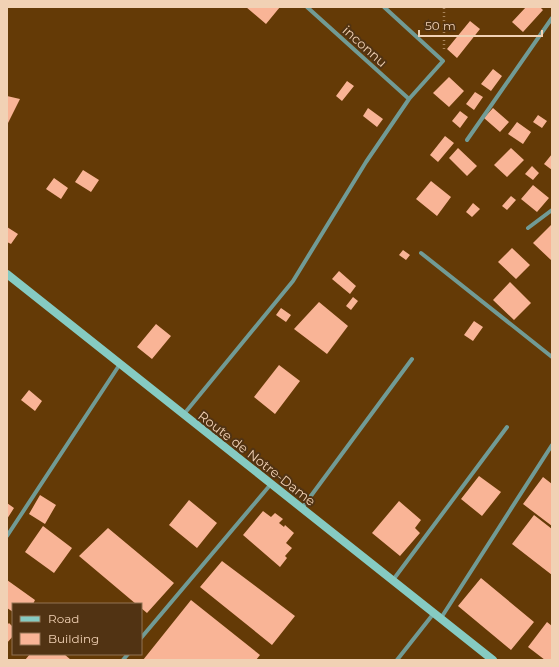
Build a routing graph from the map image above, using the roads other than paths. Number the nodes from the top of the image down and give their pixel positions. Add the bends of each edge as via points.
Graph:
1 (307, 7) edge
2 (384, 7) edge
3 (552, 18) edge
4 (409, 99) junction
5 (467, 140) dead end
6 (552, 210) edge
7 (528, 228) dead end
8 (421, 253) dead end
9 (7, 274) edge
10 (552, 357) edge
11 (412, 359) dead end
12 (120, 364) junction
13 (184, 415) junction
14 (507, 426) dead end
15 (552, 445) edge
16 (271, 484) junction
17 (301, 508) junction
18 (7, 536) edge
19 (393, 580) junction
20 (434, 613) junction
21 (441, 618) junction
22 (142, 637) edge
23 (397, 660) edge
24 (493, 660) edge

1 - 4 street, inconnu
2 - 4 street via 443,61
3 - 5 street
4 - 13 street via 366,162 293,281
6 - 7 street
8 - 10 street
9 - 12 street, Route de Notre-Dame
11 - 17 street
12 - 13 street, Route de Notre-Dame
12 - 18 street
13 - 16 street, Route de Notre-Dame
14 - 19 street
15 - 21 street
16 - 17 street, Route de Notre-Dame
16 - 22 street
17 - 19 street, Route de Notre-Dame
19 - 20 street, Route de Notre-Dame
20 - 21 street, Route de Notre-Dame
20 - 23 street
21 - 24 street, Route de Notre-Dame

